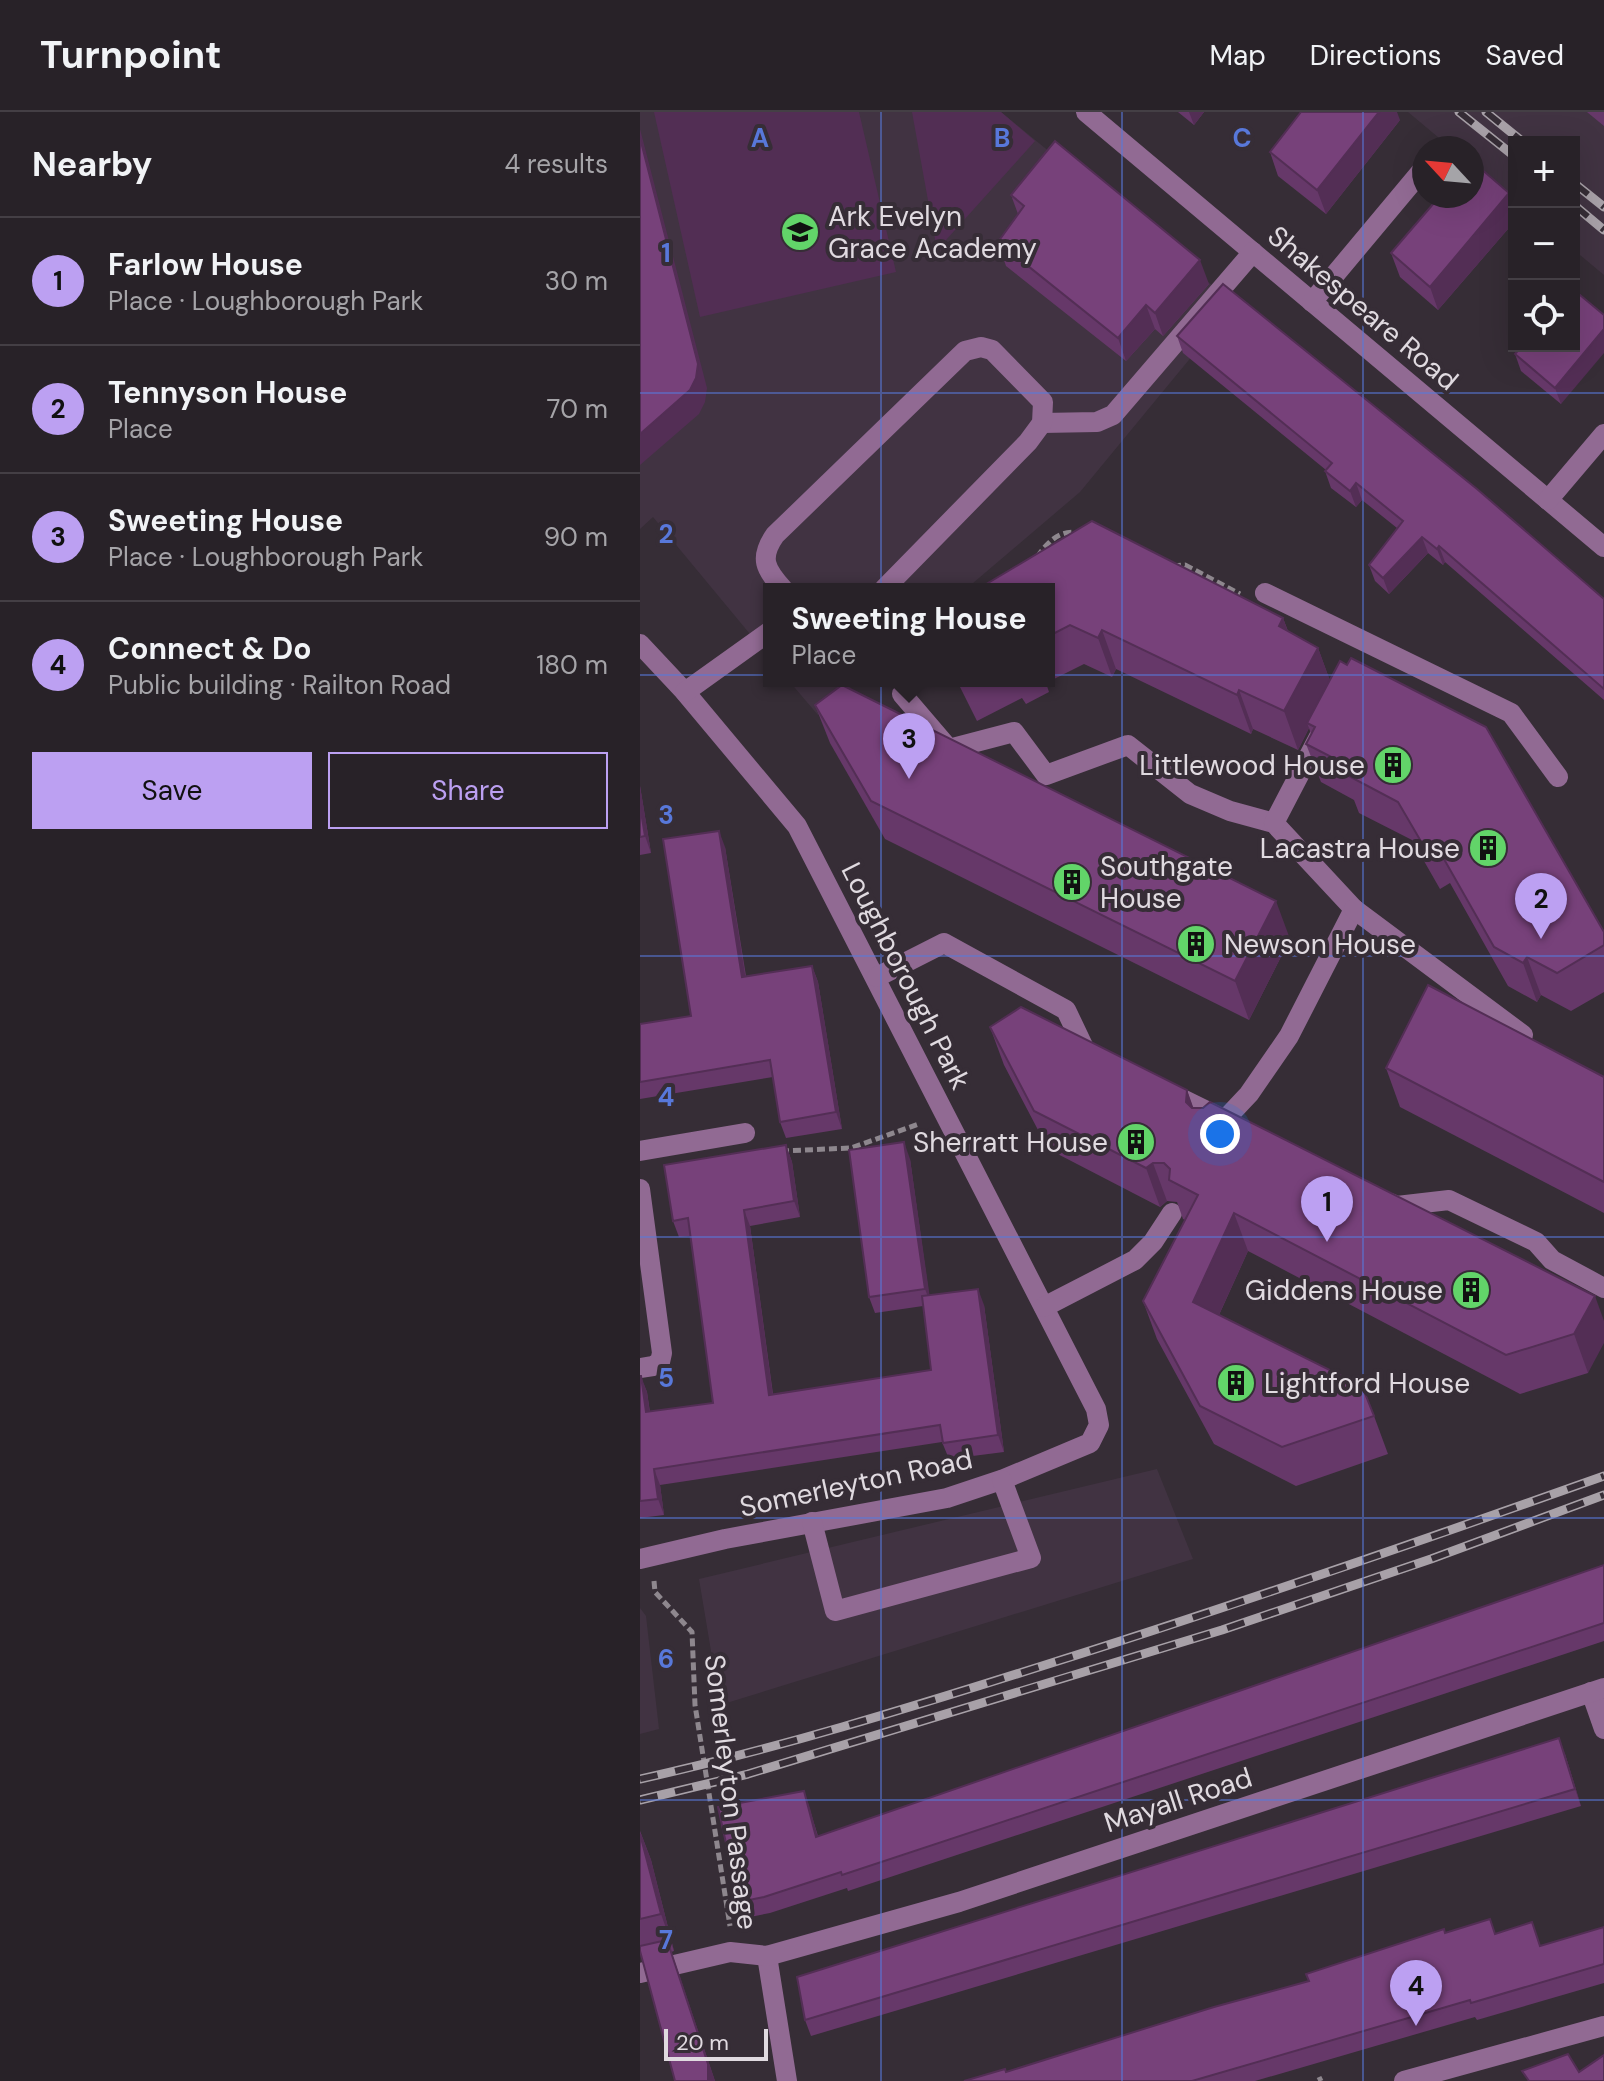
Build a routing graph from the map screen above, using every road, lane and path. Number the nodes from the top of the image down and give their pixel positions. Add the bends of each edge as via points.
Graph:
1 (1086, 112) edge
2 (1412, 182) edge
3 (1253, 252) junction
4 (1312, 302) junction
5 (1042, 423) junction
6 (1604, 434) edge
7 (1548, 500) junction
8 (1084, 534) edge
9 (1604, 547) edge
10 (1036, 558) edge
11 (1161, 567) edge
12 (779, 583) edge
13 (890, 583) edge
14 (1265, 593) joint
15 (763, 636) edge
16 (640, 644) edge
17 (685, 692) junction
18 (902, 694) dead end
19 (1332, 713) edge
20 (1558, 777) dead end
21 (1274, 823) junction
22 (1354, 909) junction
23 (877, 977) junction
24 (1523, 1035) edge
25 (1113, 1065) edge
26 (1154, 1085) edge
27 (1218, 1127) junction
28 (907, 1130) dead end
29 (1250, 1132) edge
30 (745, 1133) joint
31 (640, 1151) edge
32 (640, 1189) edge
33 (1370, 1193) edge
34 (1172, 1213) edge
35 (1604, 1288) edge
36 (1044, 1307) junction
37 (640, 1368) edge
38 (1096, 1409) joint
39 (1002, 1480) junction
40 (812, 1522) junction
41 (645, 1558) edge
42 (1598, 1690) edge
43 (1604, 1729) edge
44 (730, 1952) junction
45 (767, 1956) junction
46 (640, 1973) edge
47 (1604, 2026) edge
48 (787, 2081) edge
49 (1404, 2081) edge

1 - 3 street, Shakespeare Road
2 - 4 street
3 - 4 street, Shakespeare Road
3 - 5 street via 1113,415 1097,422
4 - 7 street, Shakespeare Road
5 - 12 street via 1043,402 1005,361 981,347 965,351 775,535 765,549 766,566
5 - 13 street
6 - 7 street
7 - 9 street, Shakespeare Road
8 - 10 path via 1051,538
11 - 14 path via 1185,565 1242,595
14 - 20 street via 1365,650 1511,713
15 - 17 street
16 - 17 street, Loughborough Park
17 - 23 street, Loughborough Park via 797,826
18 - 21 street via 949,749 1014,732 1046,775 1128,745 1190,794
19 - 21 street
21 - 22 street
22 - 24 street
22 - 27 street via 1289,1036 1249,1094
23 - 25 street via 944,943 1066,1010 1086,1052
23 - 36 street, Loughborough Park
26 - 27 street
27 - 29 street
28 - 30 path via 851,1148 810,1151 776,1151
30 - 31 street
32 - 37 street via 662,1353 660,1362
33 - 35 street via 1397,1206 1449,1200 1536,1242 1552,1260
34 - 36 street via 1135,1260
36 - 38 street, Loughborough Park
38 - 39 street, Somerleyton Road via 1099,1425 1090,1443
39 - 40 street, Somerleyton Road via 947,1498
39 - 40 street via 1031,1558 835,1611
40 - 41 street, Somerleyton Road
41 - 44 path, Somerleyton Passage via 655,1592 692,1632 695,1705
42 - 43 street
42 - 45 street, Mayall Road via 959,1902
44 - 45 street
44 - 46 street
45 - 48 street
47 - 49 street

